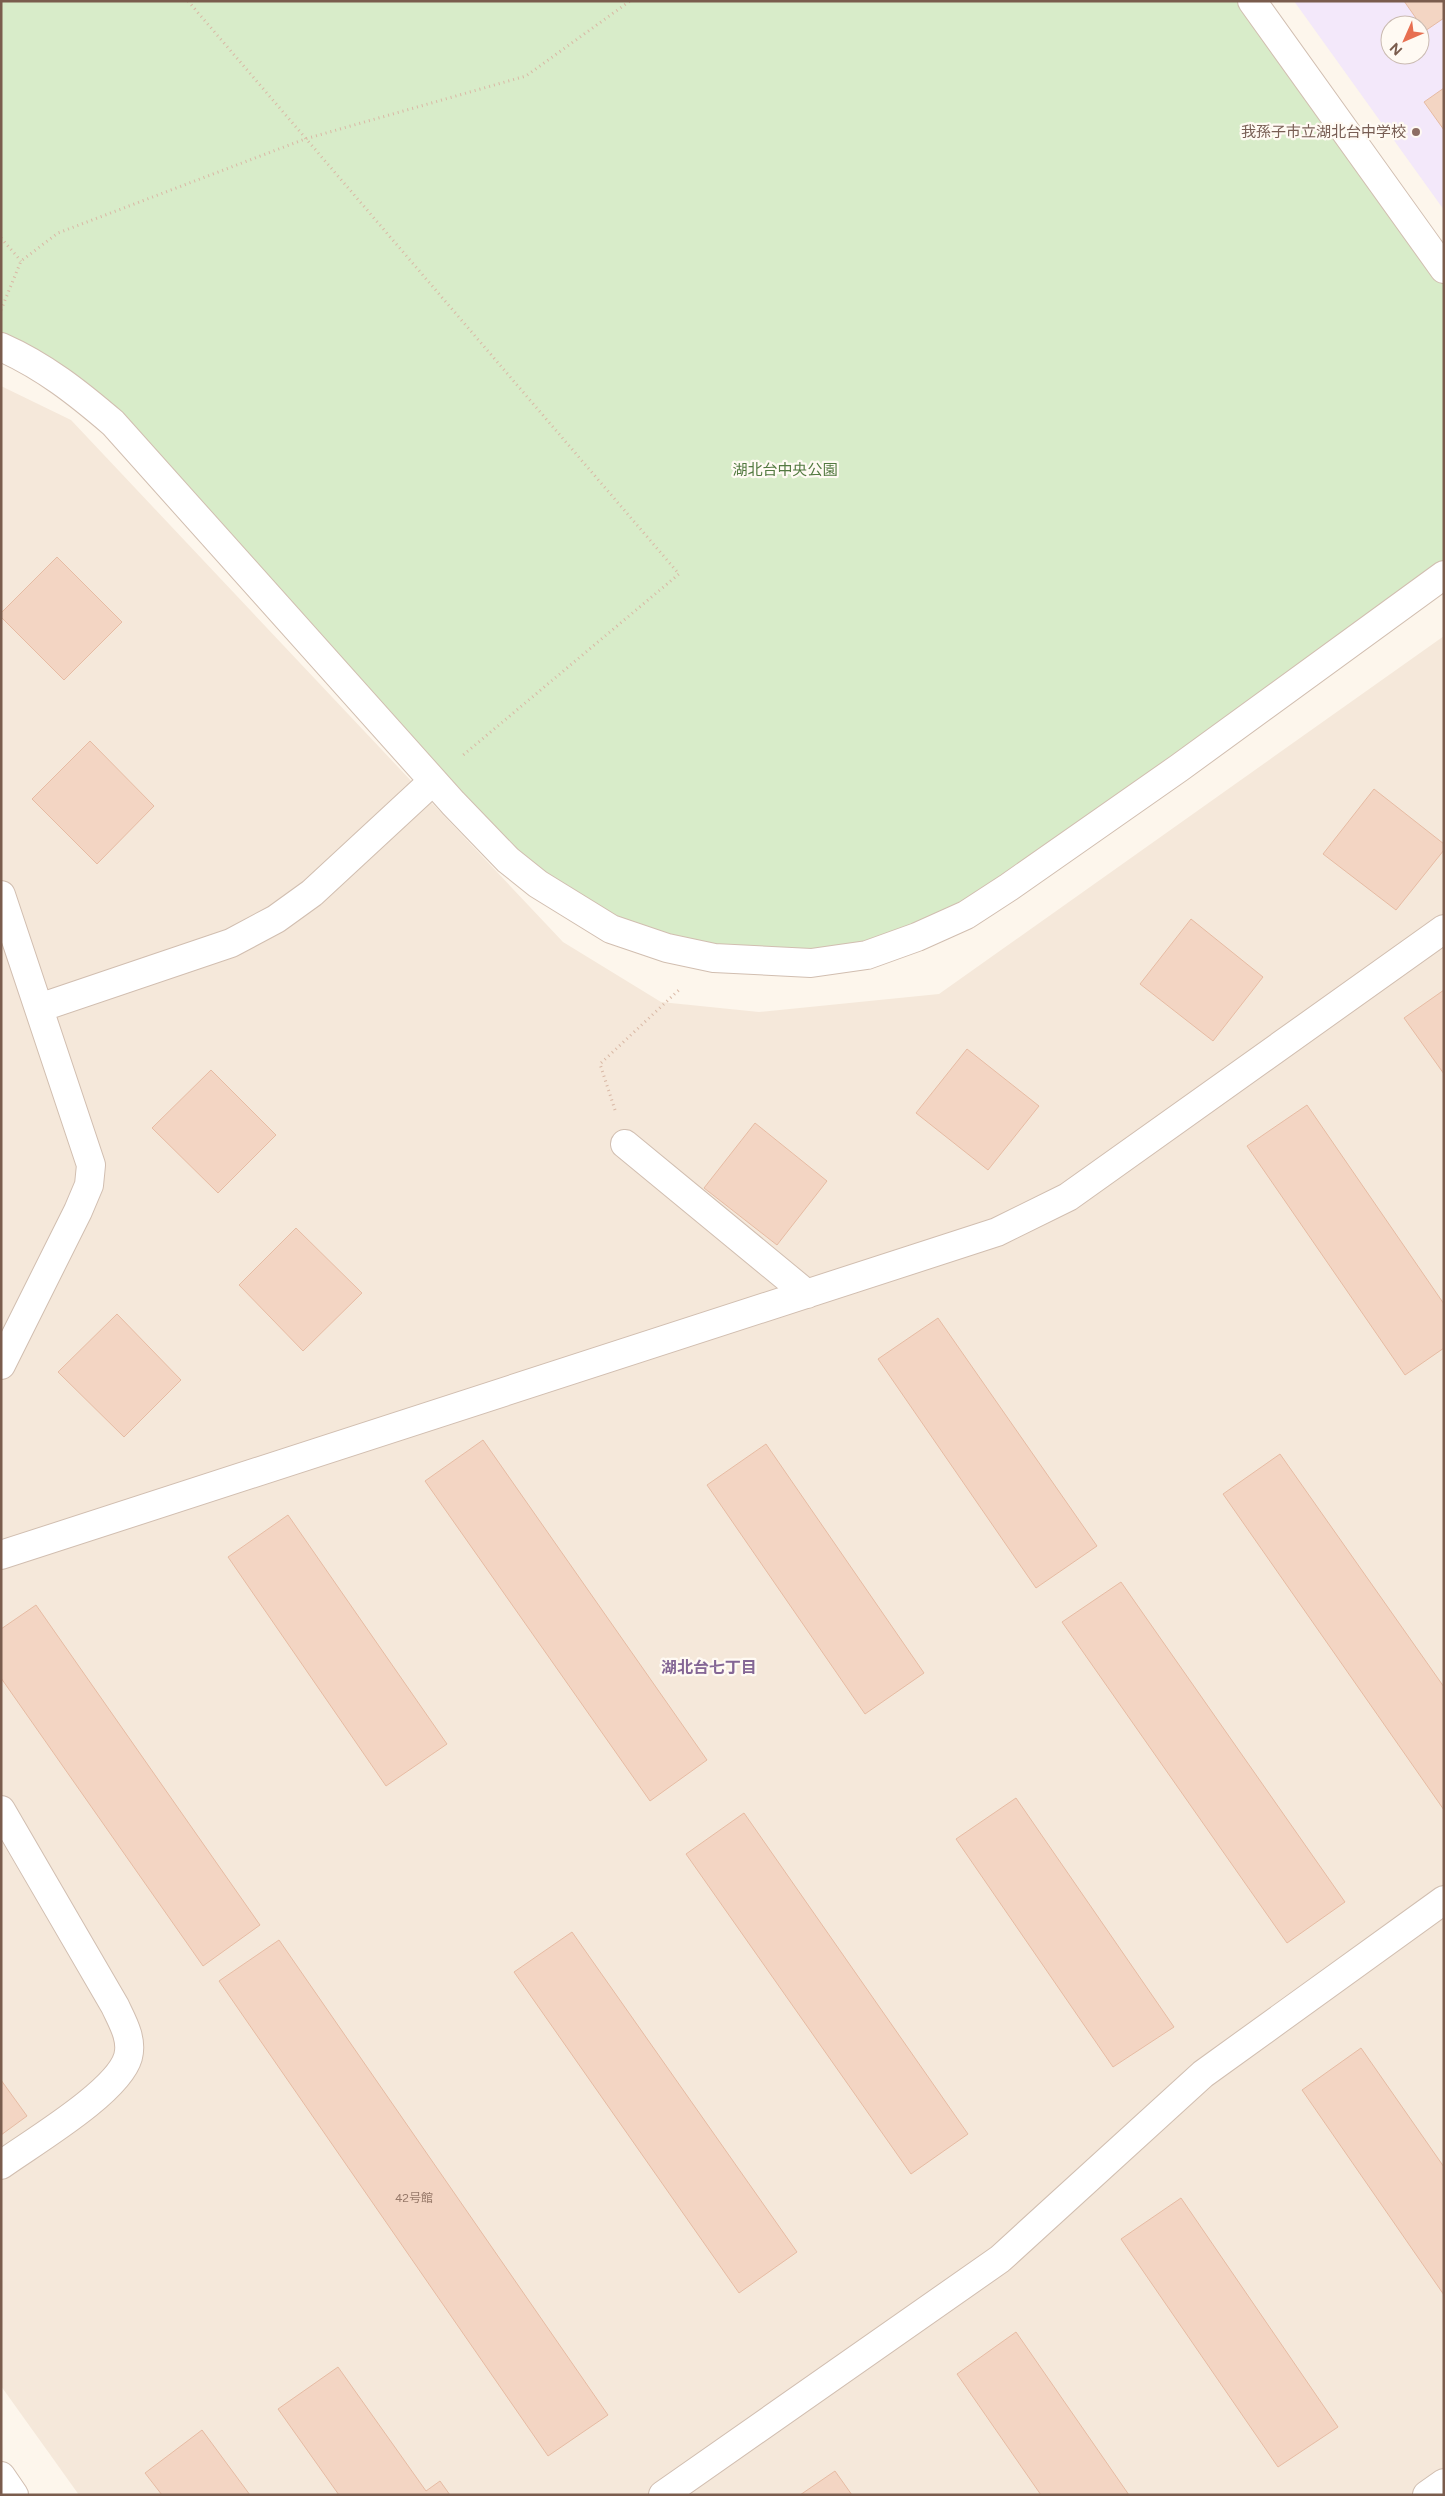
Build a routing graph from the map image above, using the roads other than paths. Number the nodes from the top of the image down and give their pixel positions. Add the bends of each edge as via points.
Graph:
1 (1252, 1) edge
2 (1444, 269) edge
3 (1, 347) edge
4 (1444, 575) edge
5 (433, 781) junction
6 (1, 895) edge
7 (1444, 929) edge
8 (39, 1008) junction
9 (625, 1144) road end
10 (807, 1294) junction
11 (1, 1365) edge
12 (1, 1555) edge
13 (1, 1810) edge
14 (1444, 1900) edge
15 (1, 2165) edge
16 (1, 2476) edge
17 (1444, 2483) edge
18 (14, 2495) edge
19 (663, 2495) edge
20 (1427, 2495) edge

1 - 2 street
3 - 5 street via 34,362 77,392 113,423
4 - 5 street via 1171,773 966,915 867,955 811,963 714,958 667,948 612,929 538,884 508,860
5 - 8 street via 312,894 276,919 231,943
6 - 8 street
7 - 10 street via 1068,1197 997,1232
8 - 11 street via 91,1164 89,1185
9 - 10 street
10 - 12 street
13 - 15 street via 115,2006 128,2035 128,2056 114,2080 96,2097
14 - 19 street via 1203,2074 1000,2260
16 - 18 street
17 - 20 street

